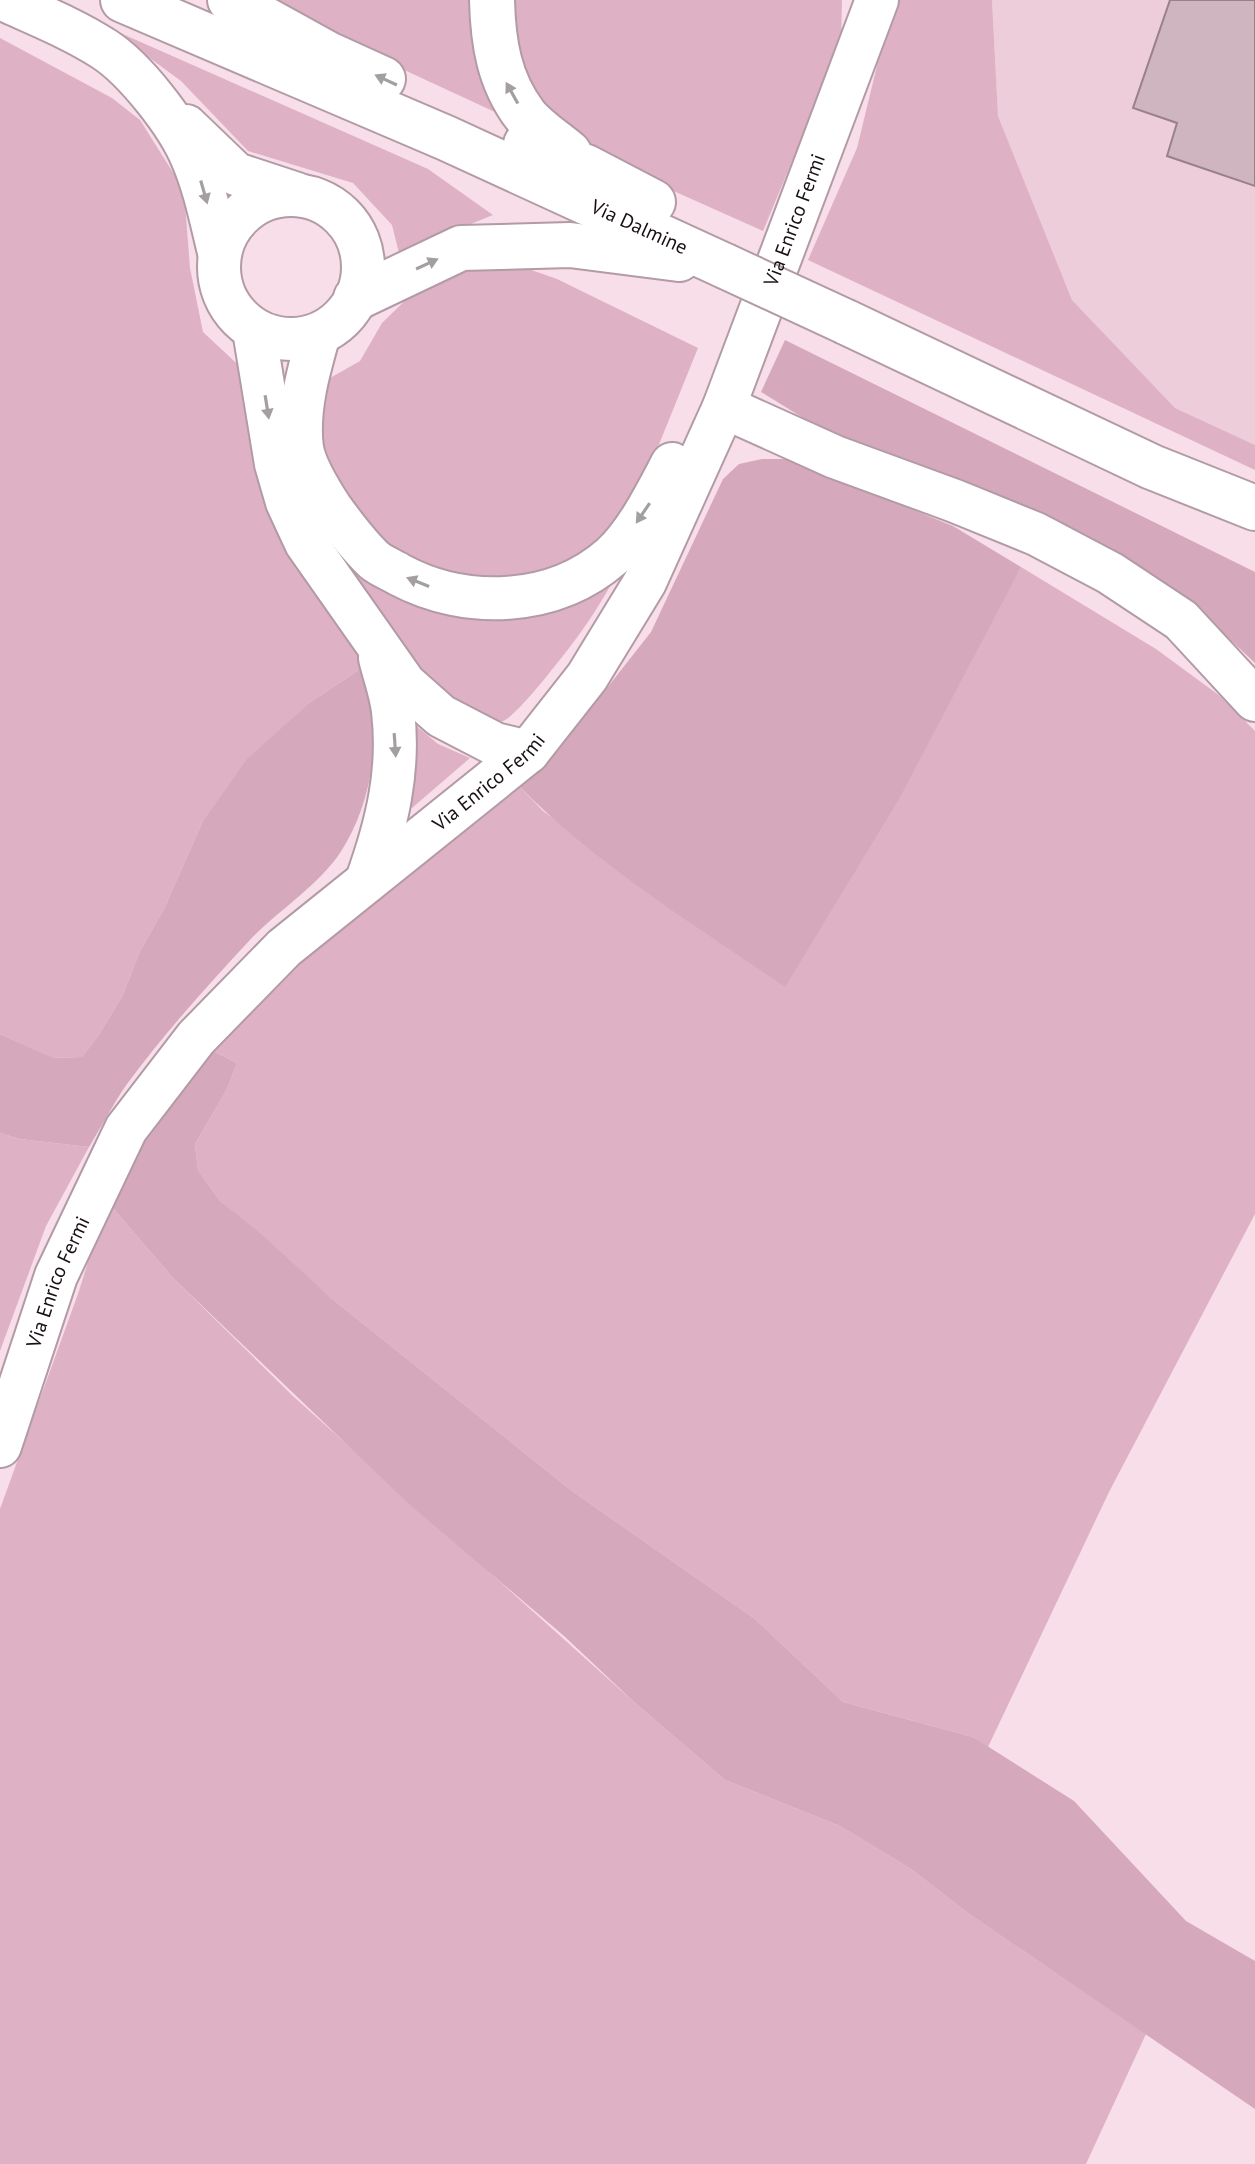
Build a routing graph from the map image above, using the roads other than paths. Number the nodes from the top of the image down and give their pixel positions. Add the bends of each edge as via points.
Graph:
1 (5, 0) edge
2 (123, 0) edge
3 (230, 0) edge
4 (492, 0) edge
5 (865, 11) edge
6 (155, 99) junction
7 (586, 167) junction
8 (299, 194) junction
9 (219, 252) junction
10 (725, 266) junction
11 (356, 298) junction
12 (254, 330) junction
13 (319, 334) junction
14 (724, 407) junction
15 (1152, 467) junction
16 (1255, 508) edge
17 (1255, 526) edge
18 (376, 641) junction
19 (1255, 700) edge
20 (528, 752) junction
21 (367, 880) junction
22 (0, 1446) edge

1 - 6 street via 106,50
2 - 10 highway, Via Dalmine via 446,138
7 -> 3 highway via 328,54
7 -> 4 highway via 526,117 506,83 493,38
5 - 14 street, Via Enrico Fermi
6 - 8 street via 236,174
6 -> 9 street via 191,154
7 - 10 highway via 682,217
8 - 9 street via 257,202 227,232
8 - 11 street via 340,213 354,232 363,276
9 - 12 street via 224,297
11 -> 10 highway via 461,248 570,245
10 - 15 highway, Via Dalmine, bridge
11 - 13 street via 335,325
12 - 13 street via 298,340
12 -> 18 street via 287,502 306,543
14 -> 13 street via 675,460 646,511 612,555 568,585 531,595 500,599 456,594 417,584 376,562 321,493 302,449 304,385
14 - 19 street via 835,457 1036,534 1110,573 1181,620
14 - 20 street, Via Enrico Fermi via 645,582 587,677
15 - 16 highway
15 - 17 highway
18 - 20 street via 405,684 441,716 495,744
18 -> 21 street via 393,709 396,764 383,836
20 - 21 street, Via Enrico Fermi
21 - 22 street, Via Enrico Fermi via 284,948 196,1038 126,1129 56,1276

